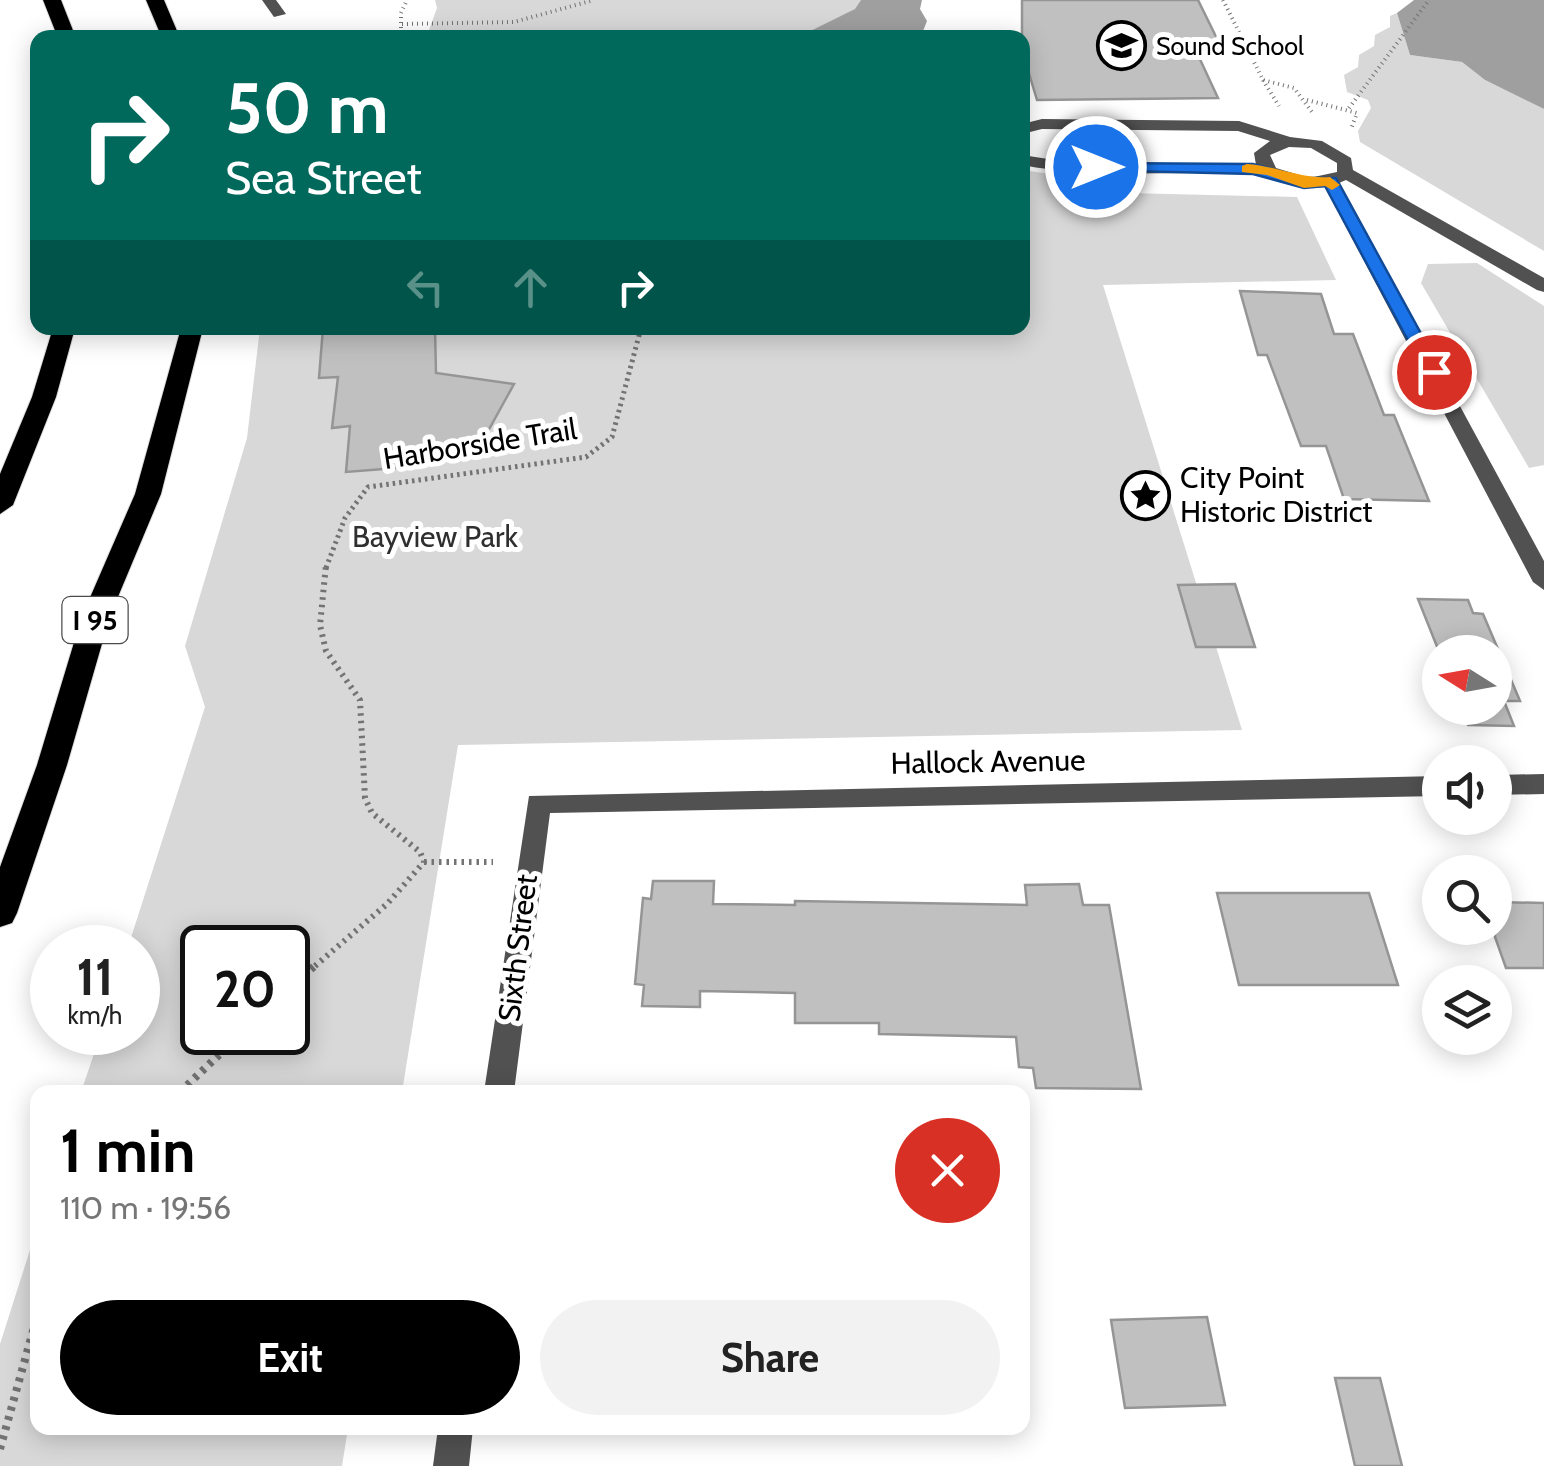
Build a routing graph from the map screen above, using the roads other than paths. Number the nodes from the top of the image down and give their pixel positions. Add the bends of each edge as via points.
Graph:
1 (52, 0) edge
2 (155, 0) edge
3 (269, 0) edge
4 (279, 14) dead end
5 (64, 30) edge
6 (168, 30) edge
7 (1030, 127) edge
8 (1290, 142) junction
9 (1030, 161) edge
10 (1269, 170) junction
11 (1338, 177) junction
12 (1544, 286) edge
13 (62, 335) edge
14 (191, 335) edge
15 (0, 505) edge
16 (1544, 582) edge
17 (1544, 784) edge
18 (1512, 785) edge
19 (1422, 786) edge
20 (538, 803) joint
21 (0, 913) edge
22 (501, 1085) edge
23 (455, 1435) edge
24 (451, 1466) edge

1 - 5 highway
2 - 6 highway
3 - 4 street
7 - 8 street via 1239,126
8 - 10 street via 1262,153
8 - 11 street via 1335,153 1345,162
9 - 10 street
10 - 11 street via 1304,183
11 - 12 street
11 - 16 street
13 - 15 highway
14 - 21 highway, I 95 via 148,494 96,616
17 - 18 street
19 - 20 street, Hallock Avenue
20 - 22 street, Sixth Street
23 - 24 street

